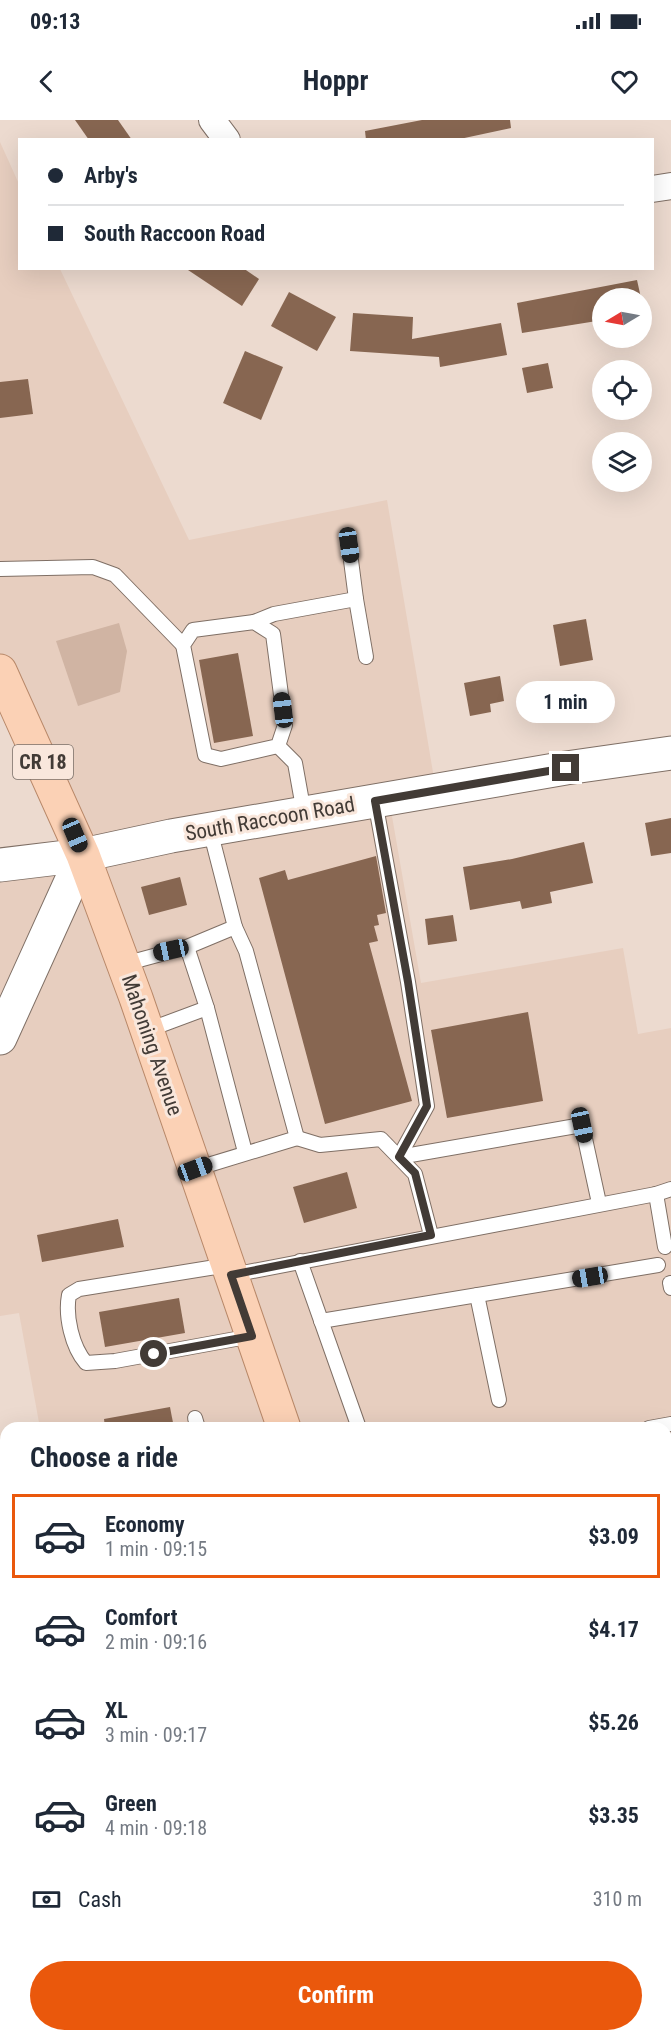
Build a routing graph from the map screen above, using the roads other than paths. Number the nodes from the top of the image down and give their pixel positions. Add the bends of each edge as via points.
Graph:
1 (212, 120) edge
2 (226, 138) edge
3 (671, 186) edge
4 (654, 189) edge
5 (349, 545) dead end
6 (0, 569) edge
7 (356, 599) junction
8 (254, 622) junction
9 (183, 645) junction
10 (366, 657) dead end
11 (0, 671) edge
12 (278, 746) junction
13 (671, 753) edge
14 (375, 801) junction
15 (304, 813) junction
16 (210, 830) junction
17 (83, 855) junction
18 (0, 865) edge
19 (235, 927) junction
20 (187, 947) junction
21 (124, 963) junction
22 (207, 1008) junction
23 (148, 1030) junction
24 (0, 1038) edge
25 (297, 1138) junction
26 (245, 1152) junction
27 (399, 1157) junction
28 (195, 1169) junction
29 (671, 1189) edge
30 (656, 1194) junction
31 (599, 1203) junction
32 (431, 1235) junction
33 (665, 1247) dead end
34 (300, 1261) junction
35 (658, 1265) dead end
36 (230, 1270) junction
37 (477, 1295) junction
38 (321, 1321) junction
39 (252, 1336) junction
40 (499, 1400) dead end
41 (282, 1422) edge
42 (357, 1422) edge

1 - 2 street
3 - 4 street
5 - 7 lane
6 - 9 lane via 93,567 115,575
7 - 8 lane via 274,614
7 - 10 lane
8 - 9 lane via 193,630
8 - 12 lane via 273,634 285,725
9 - 12 lane via 205,755 221,759
11 - 17 main road, Mahoning Avenue / CR 18
12 - 15 lane via 295,763
13 - 14 street, South Raccoon Road
14 - 15 street, South Raccoon Road
14 - 27 lane via 427,1106
15 - 16 street, South Raccoon Road
16 - 17 street, South Raccoon Road
16 - 19 lane
17 - 18 street, South Raccoon Road
17 - 21 main road, Mahoning Avenue / CR 18
17 - 24 street
19 - 20 lane
19 - 25 lane via 246,951
20 - 21 lane
20 - 22 lane
21 - 23 main road, Mahoning Avenue / CR 18
22 - 23 lane
22 - 26 lane
23 - 28 main road, Mahoning Avenue / CR 18
25 - 26 lane
25 - 27 lane via 320,1145 381,1139
26 - 28 lane
27 - 31 lane via 582,1125
27 - 32 lane via 415,1173
28 - 36 main road, Mahoning Avenue / CR 18
29 - 30 lane
30 - 31 lane
30 - 33 lane
31 - 32 lane
32 - 34 lane
34 - 36 lane
34 - 38 lane
35 - 37 lane
36 - 39 main road, Mahoning Avenue / CR 18
36 - 39 lane via 79,1289 69,1295 67,1304 76,1352 86,1363 115,1361
37 - 38 lane
37 - 40 lane
38 - 42 lane
39 - 41 main road, Mahoning Avenue / CR 18

